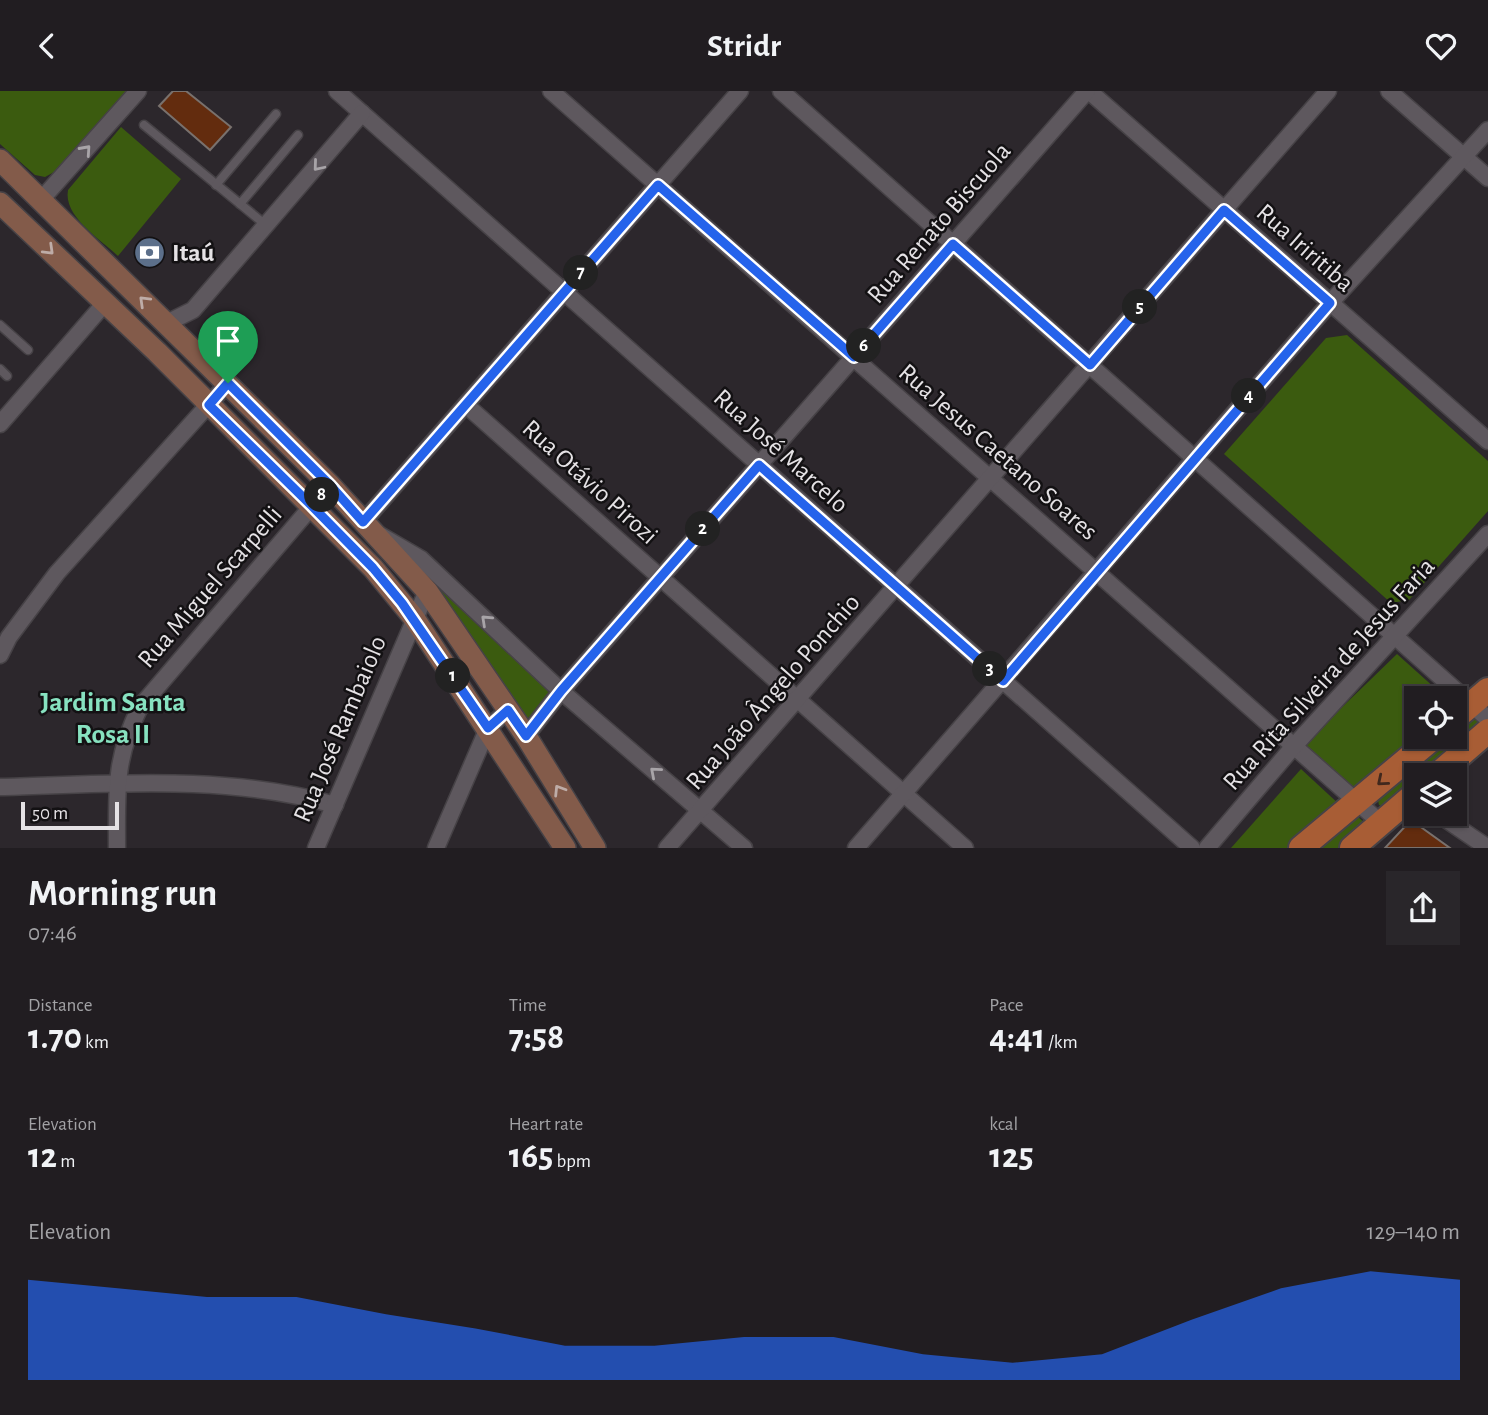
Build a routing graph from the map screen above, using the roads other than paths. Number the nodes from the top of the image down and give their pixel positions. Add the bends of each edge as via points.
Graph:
1 (138, 91) edge
2 (337, 91) edge
3 (551, 91) edge
4 (740, 91) edge
5 (781, 91) edge
6 (1088, 91) edge
7 (1328, 91) edge
8 (1389, 91) edge
9 (362, 113) junction
10 (276, 114) dead end
11 (144, 125) dead end
12 (1488, 130) edge
13 (298, 135) dead end
14 (1464, 157) junction
15 (3, 168) edge
16 (1488, 179) edge
17 (216, 185) junction
18 (658, 185) junction
19 (40, 201) junction
20 (0, 203) edge
21 (240, 204) junction
22 (1224, 210) junction
23 (267, 226) junction
24 (953, 244) junction
25 (564, 292) junction
26 (105, 303) junction
27 (1330, 303) junction
28 (167, 323) junction
29 (0, 325) edge
30 (28, 350) dead end
31 (854, 357) junction
32 (1090, 365) junction
33 (228, 383) junction
34 (209, 405) junction
35 (466, 405) junction
36 (0, 424) edge
37 (1488, 441) edge
38 (1193, 460) junction
39 (759, 465) junction
40 (991, 478) junction
41 (330, 485) junction
42 (312, 506) junction
43 (367, 526) junction
44 (1488, 534) edge
45 (1098, 573) junction
46 (661, 578) junction
47 (897, 587) junction
48 (427, 591) junction
49 (414, 618) junction
50 (1395, 638) junction
51 (0, 655) edge
52 (1003, 681) junction
53 (561, 691) junction
54 (798, 700) junction
55 (1475, 708) edge
56 (508, 710) junction
57 (488, 728) junction
58 (1488, 731) edge
59 (526, 736) junction
60 (1294, 746) junction
61 (1420, 749) edge
62 (1451, 763) edge
63 (117, 784) junction
64 (0, 787) edge
65 (904, 794) junction
66 (1357, 802) junction
67 (335, 805) junction
68 (1404, 805) edge
69 (701, 811) junction
70 (1381, 823) junction
71 (1456, 826) edge
72 (442, 843) edge
73 (1353, 847) edge
74 (117, 848) edge
75 (316, 848) edge
76 (565, 848) edge
77 (595, 848) edge
78 (667, 848) edge
79 (744, 848) edge
80 (856, 848) edge
81 (965, 848) edge
82 (1192, 848) edge
83 (1207, 848) edge
84 (1301, 848) edge
85 (1488, 848) edge

19 -> 1 street
2 - 9 street, Rua José Marcelo
3 - 18 street, Rua Jesus Caetano Soares
4 - 18 street
5 - 24 street
6 - 22 street, Rua Iriritiba
6 - 24 street, Rua Renato Biscuola
7 - 22 street, Rua João Ângelo Ponchio
8 - 14 street
9 -> 23 street
9 - 25 street, Rua José Marcelo
10 - 17 lane
11 - 17 lane
12 - 14 street
13 - 21 lane
14 - 16 street
14 - 27 street
15 - 19 main road
17 - 21 lane
18 - 25 street
18 - 31 street, Rua Jesus Caetano Soares
28 -> 19 main road
20 -> 26 main road
21 - 23 lane
22 - 27 street, Rua Iriritiba
22 - 32 street, Rua João Ângelo Ponchio
23 - 28 street via 193,310
24 - 31 street, Rua Renato Biscuola
24 - 32 street
25 - 35 street
25 - 39 street, Rua José Marcelo
26 - 34 main road
26 - 36 street
27 - 37 street, Rua Iriritiba
27 - 38 street
28 - 33 main road
29 - 30 lane
31 - 39 street, Rua Renato Biscuola
31 - 40 street, Rua Jesus Caetano Soares
32 - 38 street
32 - 40 street, Rua João Ângelo Ponchio
33 - 34 street
33 - 41 main road
34 - 42 main road
34 - 51 street via 57,573
35 - 43 street
35 - 46 street, Rua Otávio Pirozi
38 - 45 street
38 - 50 street
39 - 46 street, Rua Renato Biscuola
39 - 47 street, Rua José Marcelo
40 - 45 street, Rua Jesus Caetano Soares
40 - 47 street, Rua João Ângelo Ponchio
41 - 42 street, Rua Miguel Scarpelli
41 - 43 main road
42 - 49 main road
42 - 63 street, Rua Miguel Scarpelli via 140,706 123,740
43 - 48 main road
53 -> 43 street via 421,559
44 - 50 street, Rua Rita Silveira de Jesus Faria
45 - 52 street
45 - 60 street, Rua Jesus Caetano Soares
46 - 53 street, Rua Renato Biscuola
46 - 54 street, Rua Otávio Pirozi
47 - 52 street, Rua José Marcelo
47 - 54 street, Rua João Ângelo Ponchio
48 - 49 street, Rua José Rambaiolo
48 - 56 main road
49 - 57 main road
49 - 67 street, Rua José Rambaiolo
50 - 55 street
50 - 60 street, Rua Rita Silveira de Jesus Faria
52 - 65 street
52 - 82 street, Rua José Marcelo
53 - 59 street, Rua Renato Biscuola
69 -> 53 street
54 - 65 street, Rua Otávio Pirozi
54 - 69 street, Rua João Ângelo Ponchio
56 - 57 street
56 - 59 main road
57 - 72 street
57 - 76 main road
58 - 62 main road
77 -> 59 main road
60 - 66 street, Rua Jesus Caetano Soares
60 - 83 street, Rua Rita Silveira de Jesus Faria
61 -> 66 main road
63 - 64 street
63 - 67 street via 237,786 290,792
63 - 74 street, Rua Miguel Scarpelli
65 - 80 street
65 - 81 street, Rua Otávio Pirozi
66 - 70 street, Rua Jesus Caetano Soares
66 - 84 main road
67 - 75 street, Rua José Rambaiolo
68 - 70 main road
69 - 78 street, Rua João Ângelo Ponchio
69 - 79 street
70 - 73 main road
71 - 85 street

